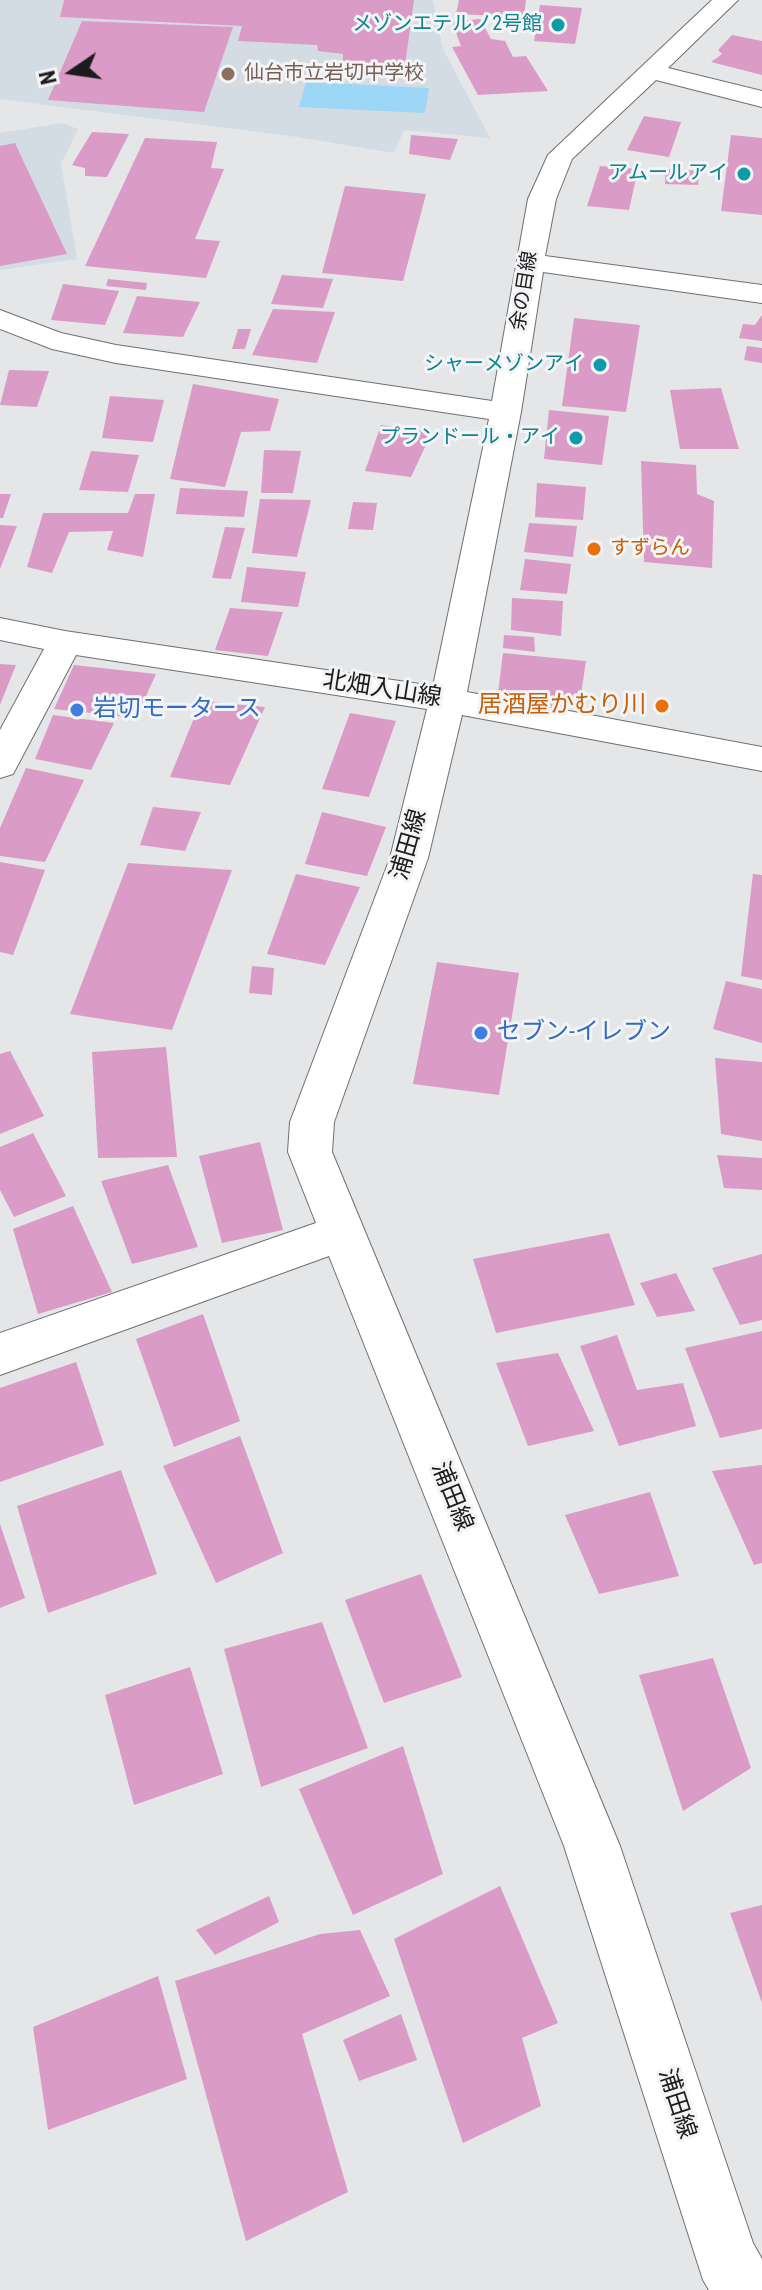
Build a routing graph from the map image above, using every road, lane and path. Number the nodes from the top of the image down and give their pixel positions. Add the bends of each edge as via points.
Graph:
1 (714, 2) edge
2 (653, 71) junction
3 (762, 99) edge
4 (530, 262) junction
5 (762, 294) edge
6 (0, 319) edge
7 (506, 412) junction
8 (0, 629) edge
9 (65, 642) junction
10 (446, 700) junction
11 (762, 759) edge
12 (0, 765) edge
13 (344, 1232) junction
14 (0, 1354) edge
15 (744, 2290) edge

1 - 2 street, 余の目線
2 - 3 street
2 - 4 street, 余の目線 via 561,155 542,199
4 - 5 street
4 - 7 street, 余の目線
6 - 7 street via 52,340 116,354
7 - 10 street, 余の目線
8 - 9 street, 北畑入山線
9 - 10 street, 北畑入山線
9 - 12 street
10 - 11 street, 北畑入山線
10 - 13 street, 浦田線 via 409,858 312,1122 310,1152
13 - 14 street
13 - 15 street, 浦田線 via 592,1846 726,2257

